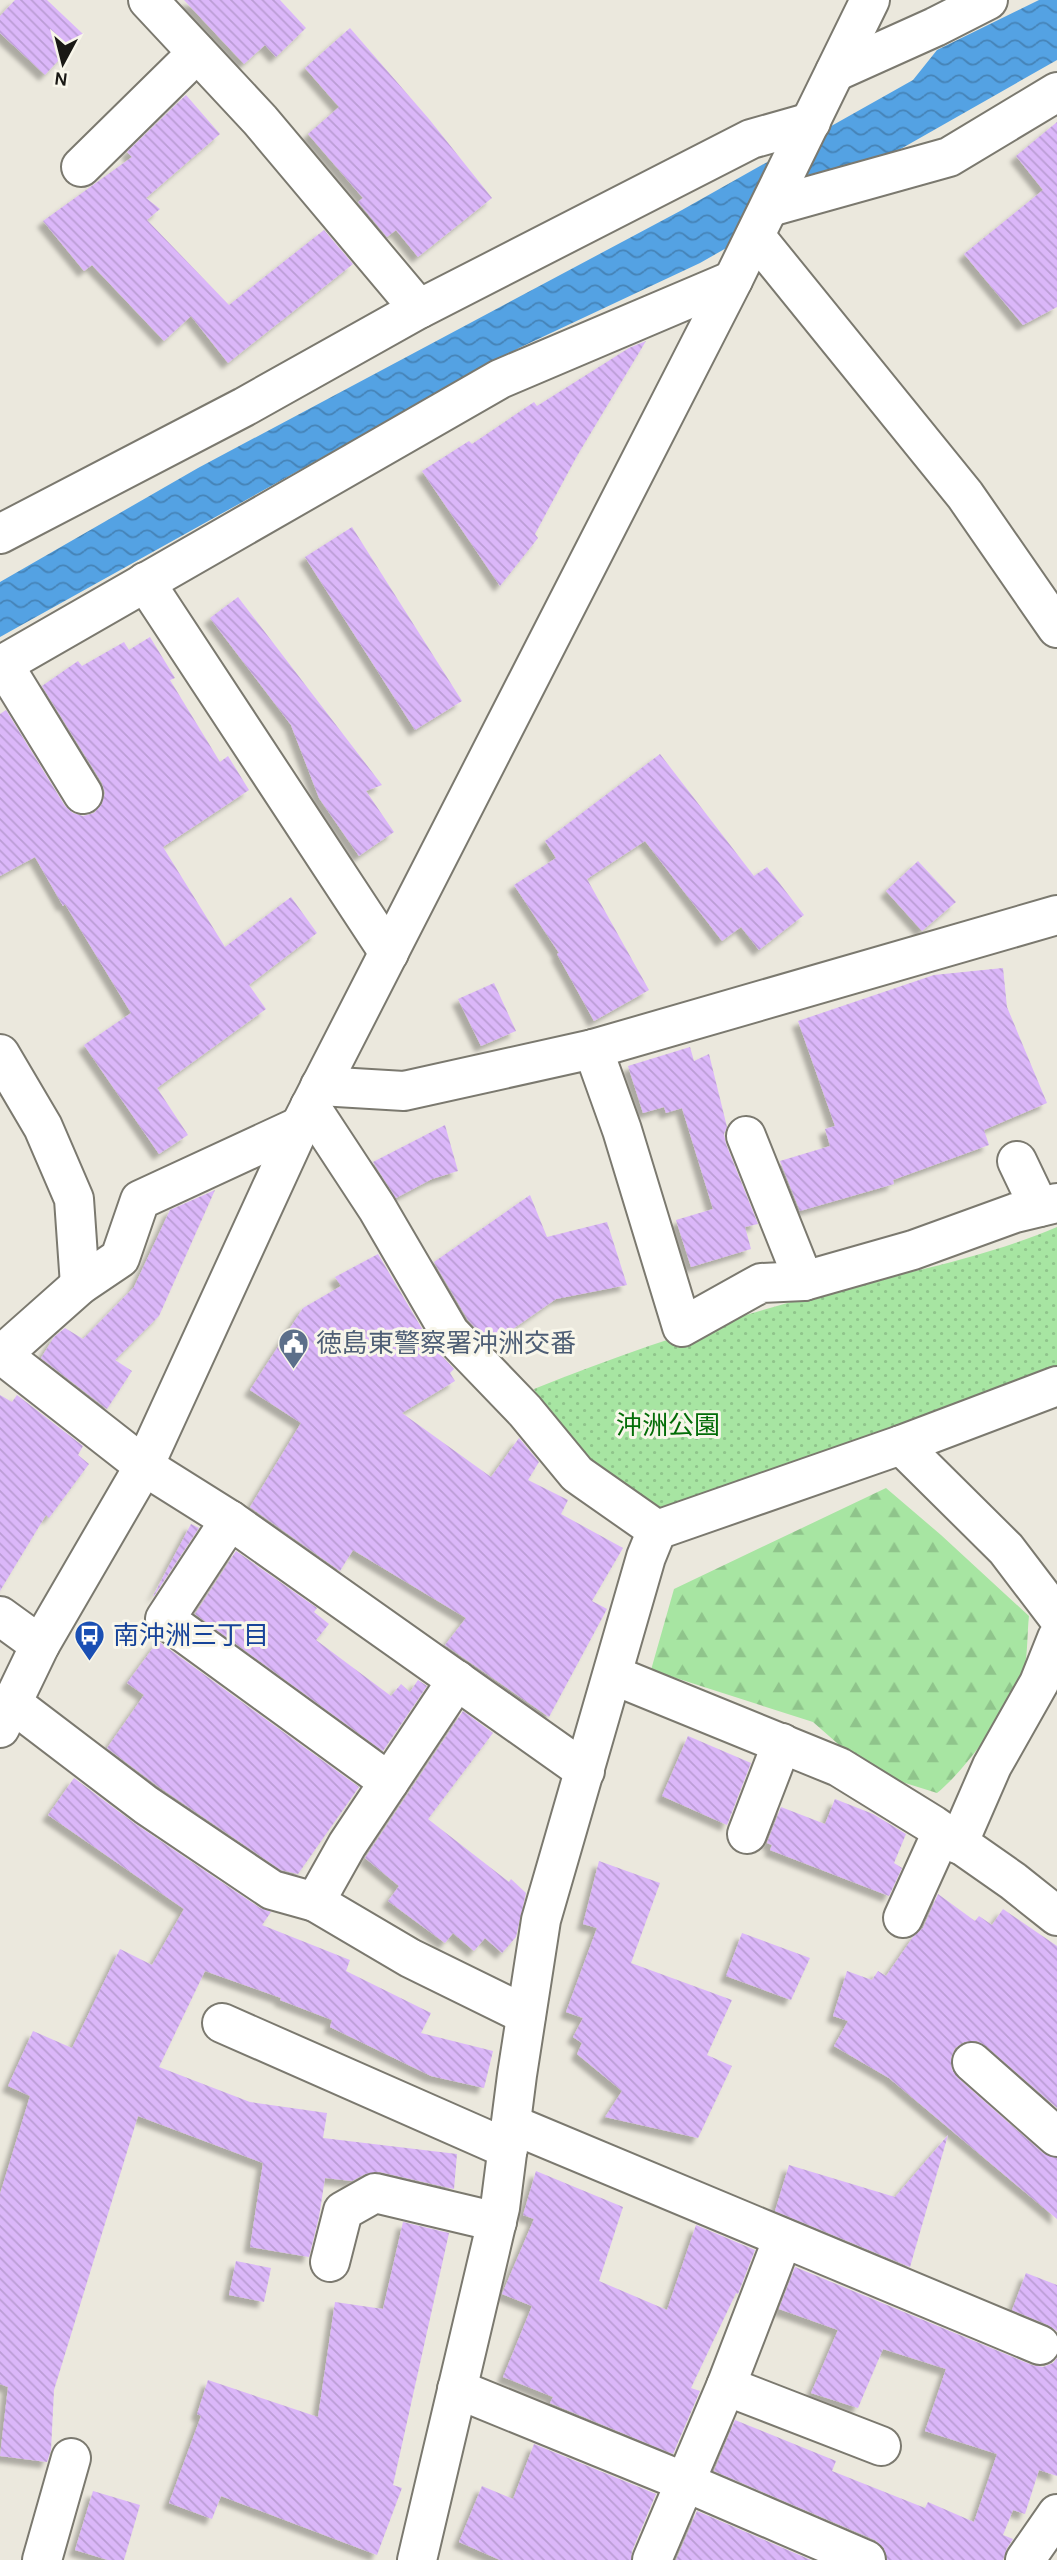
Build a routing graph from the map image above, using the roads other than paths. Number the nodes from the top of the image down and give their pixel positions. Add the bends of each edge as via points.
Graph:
1 (148, 0) edge
2 (870, 0) edge
3 (988, 0) edge
4 (197, 53) junction
5 (835, 72) junction
6 (1057, 92) edge
7 (811, 122) junction
8 (81, 167) dead end
9 (762, 222) junction
10 (733, 280) junction
11 (419, 309) junction
12 (0, 534) edge
13 (145, 582) junction
14 (1057, 628) edge
15 (2, 665) edge
16 (83, 794) dead end
17 (1057, 915) edge
18 (388, 953) junction
19 (593, 1049) junction
20 (0, 1054) edge
21 (310, 1106) junction
22 (746, 1136) dead end
23 (1017, 1161) dead end
24 (1048, 1205) edge
25 (804, 1281) junction
26 (80, 1284) junction
27 (1, 1356) edge
28 (1057, 1385) edge
29 (901, 1445) junction
30 (144, 1466) junction
31 (230, 1520) junction
32 (657, 1530) junction
33 (0, 1616) edge
34 (1057, 1616) edge
35 (1057, 1638) edge
36 (40, 1645) junction
37 (613, 1675) junction
38 (457, 1680) junction
39 (6, 1715) edge
40 (782, 1743) junction
41 (585, 1771) junction
42 (389, 1782) junction
43 (747, 1834) dead end
44 (950, 1838) junction
45 (315, 1902) junction
46 (1056, 1915) edge
47 (903, 1918) dead end
48 (526, 2015) junction
49 (222, 2023) dead end
50 (972, 2062) dead end
51 (509, 2136) junction
52 (1057, 2137) edge
53 (497, 2222) junction
54 (783, 2238) junction
55 (330, 2262) dead end
56 (1040, 2345) dead end
57 (726, 2386) junction
58 (457, 2389) junction
59 (881, 2446) dead end
60 (71, 2458) dead end
61 (685, 2482) junction
62 (1057, 2514) edge
63 (42, 2560) edge
64 (417, 2560) edge
65 (652, 2560) edge
66 (866, 2560) edge
67 (1025, 2560) edge

1 - 4 street
2 - 5 street
3 - 5 street
4 - 8 street
4 - 11 street via 260,120
5 - 7 street
6 - 9 street via 948,157
7 - 9 street
7 - 11 street via 751,139
9 - 10 street
9 - 14 street via 965,495
10 - 13 street via 500,379
10 - 18 street
11 - 12 street via 244,407
13 - 15 street
13 - 18 street
15 - 16 street
17 - 19 street
18 - 21 street
19 - 21 street via 404,1091
19 - 25 street via 682,1327 761,1283
20 - 26 street via 43,1128 74,1199
21 - 26 street via 140,1200 120,1258
21 - 30 street
21 - 32 street via 450,1333 525,1411 577,1474
22 - 25 street
23 - 24 street
24 - 25 street
26 - 27 street
27 - 30 street
28 - 29 street
29 - 32 street
29 - 34 street via 1006,1549
30 - 31 street
30 - 36 street
31 - 38 street
31 - 42 street via 165,1619
32 - 37 street
33 - 36 street
35 - 44 street via 1039,1683
36 - 39 street
37 - 40 street
37 - 41 street
38 - 41 street
38 - 42 street
39 - 45 street via 272,1890
40 - 43 street
40 - 44 street via 839,1767
41 - 48 street via 541,1920
42 - 45 street via 346,1845
44 - 46 street
44 - 47 street
45 - 48 street via 410,1958
48 - 51 street
49 - 51 street
50 - 52 street
51 - 53 street
51 - 54 street
53 - 55 street via 374,2193 342,2211
53 - 58 street
54 - 56 street
54 - 57 street
57 - 59 street
57 - 61 street
58 - 61 street
58 - 64 street
60 - 63 street
61 - 65 street
61 - 66 street
62 - 67 street

